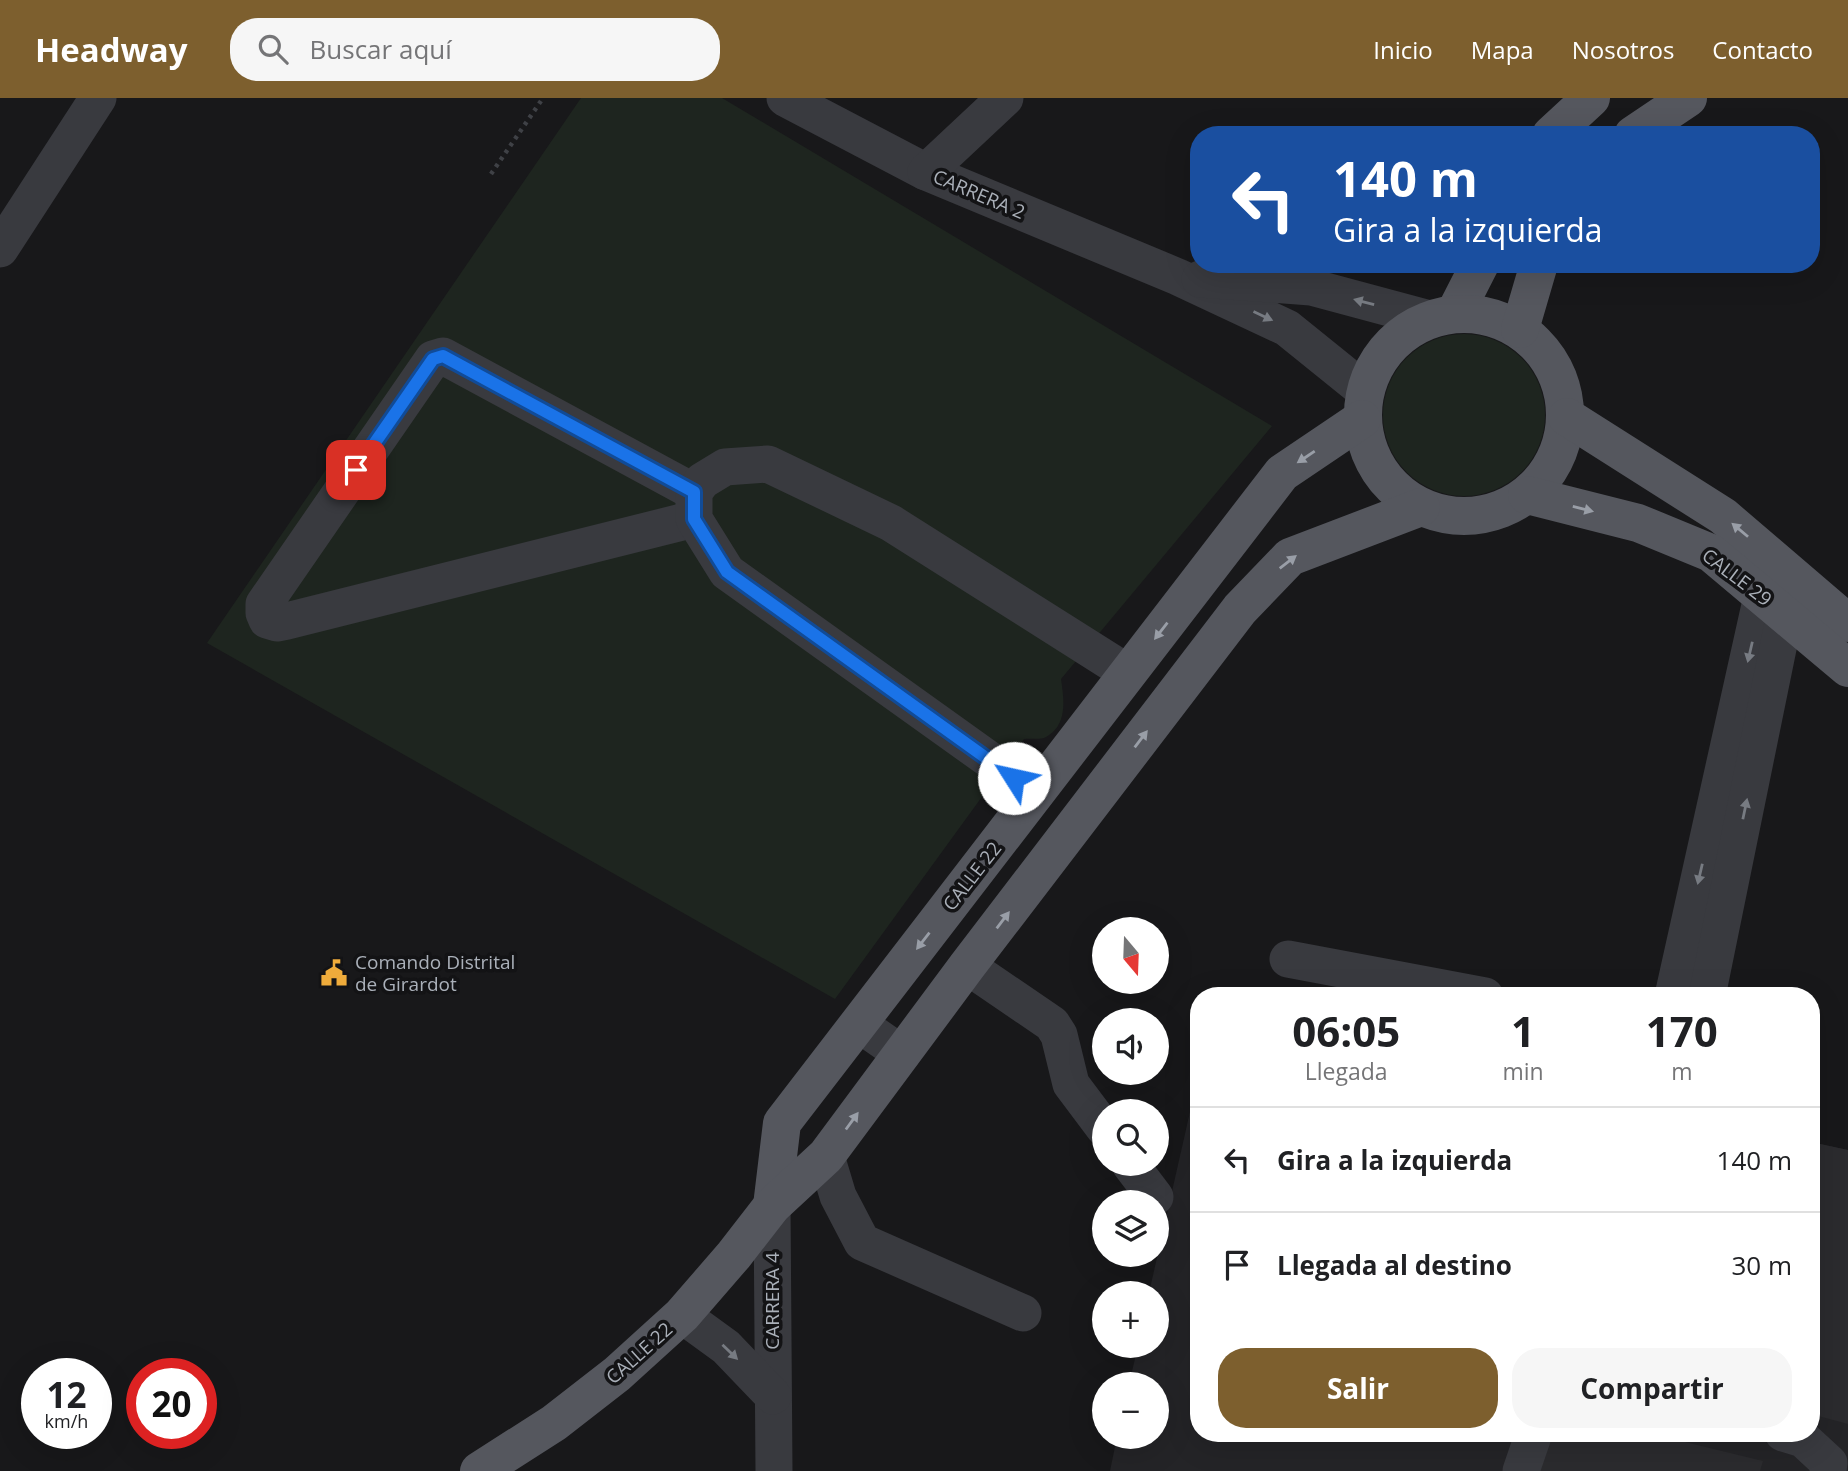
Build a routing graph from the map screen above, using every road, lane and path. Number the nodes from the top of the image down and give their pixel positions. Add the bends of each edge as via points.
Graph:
1 (98, 98) edge
2 (543, 98) edge
3 (785, 98) edge
4 (1005, 98) edge
5 (1591, 98) edge
6 (1688, 98) edge
7 (1561, 126) edge
8 (1646, 126) edge
9 (926, 172) junction
10 (491, 174) dead end
11 (0, 249) edge
12 (1474, 273) edge
13 (1536, 273) edge
14 (1178, 277) junction
15 (1443, 316) junction
16 (1520, 329) junction
17 (1364, 405) junction
18 (1567, 417) junction
19 (1527, 495) junction
20 (694, 505) junction
21 (1421, 507) junction
22 (1785, 592) junction
23 (1848, 623) edge
24 (1848, 668) edge
25 (1128, 673) junction
26 (1036, 793) junction
27 (1288, 959) dead end
28 (967, 966) junction
29 (1437, 987) edge
30 (1675, 987) edge
31 (1709, 987) edge
32 (859, 1024) junction
33 (902, 1054) junction
34 (1092, 1112) edge
35 (826, 1156) junction
36 (1139, 1176) edge
37 (1150, 1190) edge
38 (772, 1206) junction
39 (1023, 1313) dead end
40 (682, 1315) junction
41 (773, 1396) junction
42 (1531, 1442) edge
43 (1807, 1442) edge
44 (479, 1471) edge
45 (774, 1471) edge
46 (1521, 1471) edge
47 (1828, 1471) edge

1 - 11 street
2 - 10 path
3 - 9 street, CARRERA 2
4 - 9 street
5 - 7 main road
6 - 8 main road
9 - 14 street, CARRERA 2
12 - 15 main road
13 - 16 main road
15 -> 14 street, CARRERA 2 via 1311,287
14 -> 17 street, CARRERA 2 via 1287,328
15 - 16 main road via 1489,316
15 - 17 main road via 1408,330 1389,347 1374,368
16 - 18 main road via 1545,352 1562,383
17 - 21 main road via 1367,446 1379,471 1398,492
17 -> 25 main road, CALLE 22 via 1282,473
18 - 19 main road via 1562,447 1548,473
22 -> 18 main road, CALLE 29 via 1723,516
19 - 21 main road via 1503,509 1476,516
19 -> 22 main road, CALLE 29 via 1638,523 1711,553
20 - 20 street via 287,621 267,620 264,613 264,604 433,359 443,356
20 - 25 street via 702,481 725,467 768,464 891,523
20 - 26 street via 727,572
28 -> 21 main road, CALLE 22 via 1240,609 1290,557
22 - 23 main road, CALLE 29
22 - 24 main road, CALLE 29
22 -> 30 street
31 -> 22 street
25 - 26 main road, CALLE 22
26 -> 32 main road, CALLE 22
27 - 29 street
28 - 33 main road, CALLE 22
28 - 34 street via 1052,1024 1071,1084
32 - 33 street
32 - 38 main road, CALLE 22 via 782,1123
35 -> 33 main road, CALLE 22
35 - 38 main road, CALLE 22
35 - 39 street via 838,1196 862,1242
36 - 37 street
38 - 40 main road, CALLE 22
38 - 41 street, CARRERA 4
40 -> 41 street, CARRERA 4 via 726,1347
40 - 44 main road, CALLE 22 via 607,1383
41 - 45 street, CARRERA 4
42 - 46 street
43 - 47 street via 1829,1463

